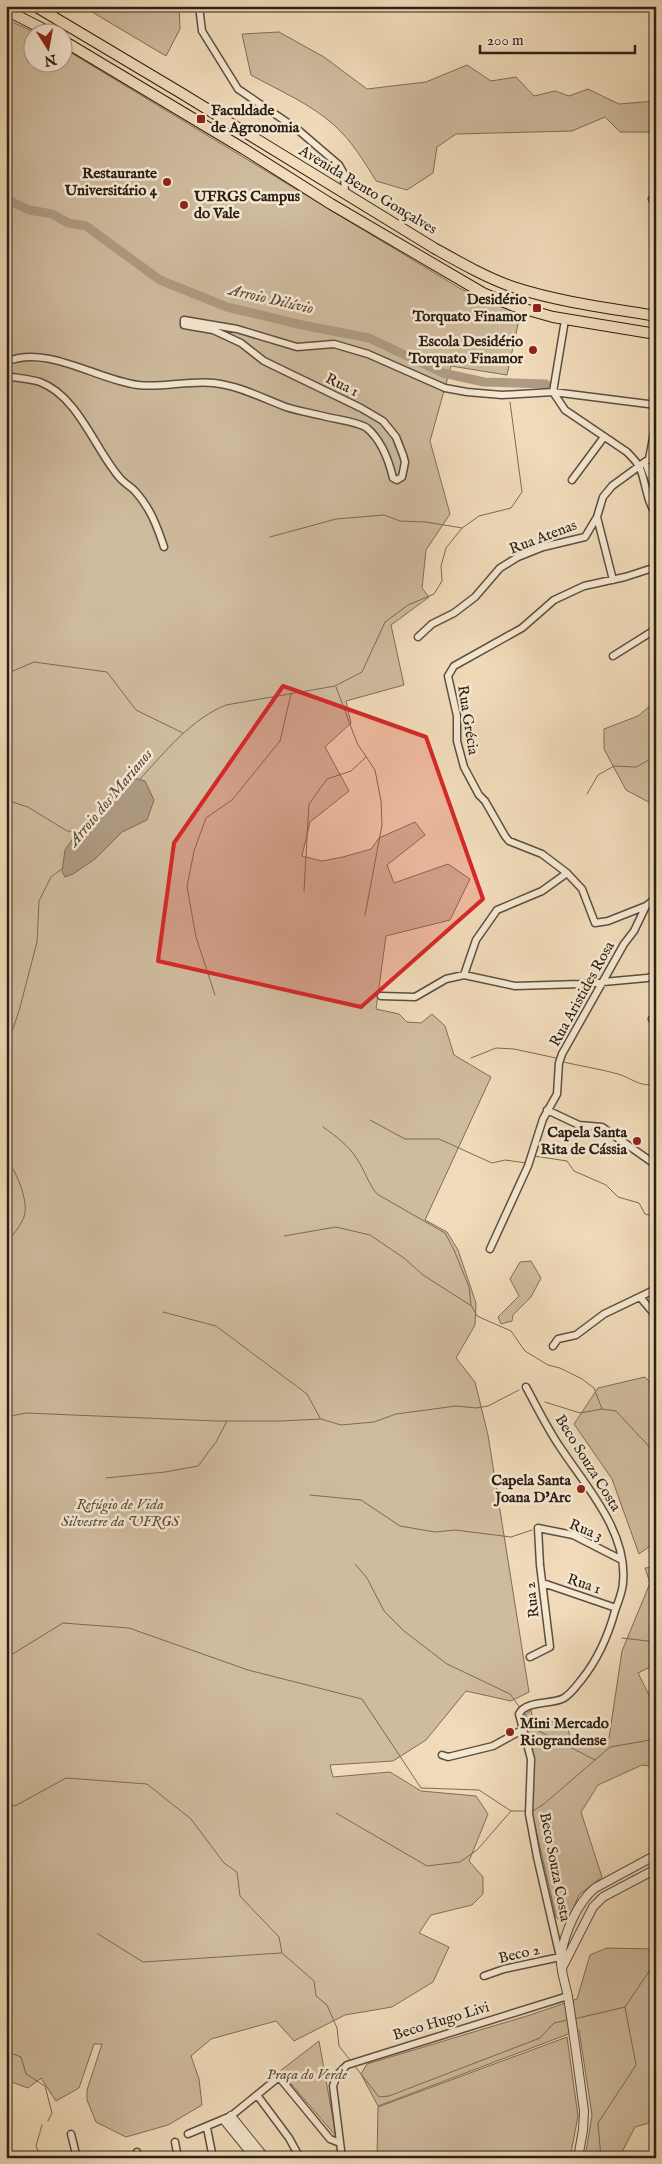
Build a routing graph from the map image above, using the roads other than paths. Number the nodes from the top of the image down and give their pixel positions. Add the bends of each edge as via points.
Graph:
1 (35, 6) edge
2 (200, 6) edge
3 (6, 10) edge
4 (29, 22) edge
5 (72, 46) edge
6 (345, 194) junction
7 (656, 316) edge
8 (565, 320) junction
9 (656, 334) edge
10 (6, 362) edge
11 (6, 376) edge
12 (553, 392) junction
13 (656, 405) edge
14 (656, 422) edge
15 (604, 437) junction
16 (642, 465) junction
17 (572, 480) dead end
18 (656, 491) edge
19 (656, 514) edge
20 (597, 517) junction
21 (164, 547) dead end
22 (656, 567) edge
23 (613, 580) junction
24 (656, 629) edge
25 (418, 637) dead end
26 (613, 656) dead end
27 (567, 873) junction
28 (656, 898) edge
29 (646, 906) junction
30 (464, 975) junction
31 (656, 975) edge
32 (604, 980) junction
33 (381, 996) dead end
34 (547, 1110) junction
35 (656, 1165) edge
36 (490, 1249) dead end
37 (656, 1289) edge
38 (640, 1296) junction
39 (656, 1316) edge
40 (553, 1346) dead end
41 (526, 1387) dead end
42 (538, 1528) joint
43 (622, 1560) junction
44 (543, 1583) junction
45 (616, 1608) junction
46 (530, 1658) dead end
47 (522, 1730) junction
48 (442, 1755) dead end
49 (656, 1855) edge
50 (656, 1869) edge
51 (560, 1957) junction
52 (562, 1968) junction
53 (484, 1976) dead end
54 (568, 1996) junction
55 (256, 2095) junction
56 (228, 2118) junction
57 (207, 2128) junction
58 (71, 2134) dead end
59 (188, 2134) dead end
60 (175, 2142) dead end
61 (340, 2144) junction
62 (252, 2156) edge
63 (77, 2158) edge
64 (178, 2158) edge
65 (213, 2158) edge
66 (265, 2158) edge
67 (300, 2158) edge
68 (342, 2158) edge
69 (578, 2158) edge

1 - 6 main road, Avenida Bento Gonçalves
2 - 6 street via 202,32 238,88 297,130 339,166 344,174
3 - 4 main road
5 - 8 main road, Avenida Bento Gonçalves via 483,293 514,306
6 - 7 main road, Avenida Bento Gonçalves via 467,266 511,286 556,300
8 - 9 main road, Avenida Bento Gonçalves
8 - 12 street
10 - 12 street, Rua 1 via 27,358 64,361 100,376 140,385 184,382 239,388 288,408 366,427 375,437 397,480 402,477 405,462 396,437 383,421 264,361 241,343 213,330 184,325 184,320 238,329 297,347 334,344 368,354 445,388 502,394
11 - 21 street via 40,382 64,400 98,443 120,479 146,503
12 - 13 street
12 - 15 street via 565,410
14 - 16 street via 650,455
15 - 16 street
15 - 17 street
16 - 18 street
16 - 19 street via 651,507
16 - 20 street, Rua Atenas via 603,496
20 - 23 street
20 - 25 street, Rua Atenas via 584,537 518,557 500,568 475,597 454,614 432,624
22 - 23 street, Rua Grécia
23 - 27 street, Rua Grécia via 584,586 554,600 522,628 454,666 448,676 457,716 457,741 464,767 478,795 509,841 542,854
24 - 26 street
27 - 29 street, Rua Grécia via 582,890 594,923
27 - 30 street via 542,891 497,910 476,940
28 - 29 street, Rua Aristides Rosa
29 - 32 street, Rua Aristides Rosa
30 - 32 street via 514,986
30 - 33 street via 446,979 415,997
31 - 32 street
32 - 34 street, Rua Aristides Rosa via 562,1054 557,1094
34 - 35 street via 579,1125 602,1127
34 - 36 street, Rua Aristides Rosa via 528,1166
37 - 38 street
38 - 39 street
38 - 40 street via 604,1314 576,1335 558,1339
41 - 43 street, Beco Souza Costa via 559,1446 596,1496 616,1537
42 - 43 street, Rua 3 via 574,1535
42 - 44 street, Rua 2
43 - 45 street, Beco Souza Costa via 624,1582
44 - 45 street, Rua 1
44 - 46 street, Rua 2 via 550,1648
45 - 47 street, Beco Souza Costa via 602,1649 582,1679 566,1697 521,1710
47 - 48 street via 493,1746 448,1758
47 - 51 street, Beco Souza Costa via 531,1759 529,1814
49 - 51 street via 588,1894 582,1901
50 - 52 street via 603,1897 593,1907
51 - 52 street, Beco Souza Costa
51 - 53 street, Beco 2 via 504,1968
52 - 54 street, Beco Souza Costa
54 - 61 street, Beco Hugo Livi via 353,2062 337,2075 333,2086
54 - 69 street, Beco Souza Costa via 584,2112
55 - 56 street
55 - 61 street via 279,2077 330,2139
55 - 67 street
56 - 57 street
56 - 62 street
56 - 66 street
57 - 59 street
57 - 65 street
58 - 63 street
60 - 64 street
61 - 68 street

